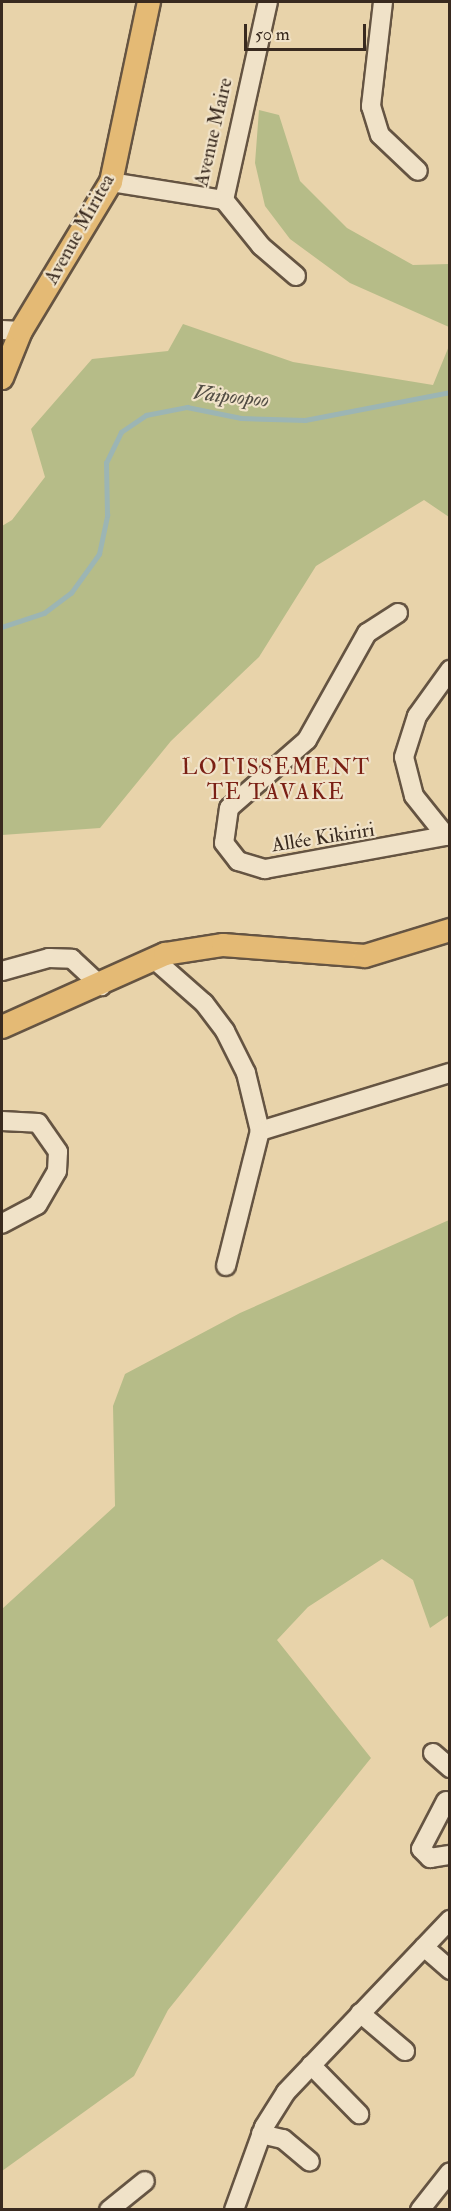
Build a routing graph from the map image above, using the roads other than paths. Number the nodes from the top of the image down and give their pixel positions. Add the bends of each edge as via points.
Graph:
1 (149, 2) edge
2 (268, 2) edge
3 (383, 2) edge
4 (418, 171) dead end
5 (111, 182) junction
6 (224, 200) junction
7 (296, 276) dead end
8 (11, 330) edge
9 (2, 378) edge
10 (398, 613) dead end
11 (450, 669) edge
12 (448, 836) edge
13 (450, 930) edge
14 (155, 960) junction
15 (2, 971) edge
16 (101, 986) junction
17 (2, 1026) edge
18 (450, 1073) edge
19 (2, 1121) edge
20 (260, 1131) junction
21 (2, 1224) edge
22 (226, 1266) dead end
23 (433, 1754) dead end
24 (450, 1768) edge
25 (446, 1801) dead end
26 (450, 1856) edge
27 (450, 1920) edge
28 (424, 1947) junction
29 (450, 1970) edge
30 (360, 2013) junction
31 (405, 2051) dead end
32 (311, 2064) junction
33 (359, 2114) dead end
34 (261, 2134) junction
35 (310, 2162) dead end
36 (450, 2172) edge
37 (145, 2181) dead end
38 (109, 2210) edge
39 (234, 2210) edge
40 (420, 2210) edge

1 - 5 main road, Avenue Miritea
2 - 6 street, Avenue Maire
3 - 4 street via 371,106 380,135
5 - 6 street, Avenue Maire
5 - 8 main road, Avenue Miritea
6 - 7 street via 261,246
8 - 9 main road, Avenue Miritea
10 - 12 street, Allée Kikiriri via 368,633 307,740 229,808 224,843 238,861 265,869
11 - 12 street via 417,717 405,757 414,796
13 - 14 main road via 365,956 223,945
14 - 16 main road
14 - 20 street via 204,1003 225,1030 246,1073
15 - 16 street via 49,958 72,959
16 - 17 main road
18 - 20 street
19 - 21 street via 38,1123 58,1152 57,1172 37,1205
20 - 22 street
23 - 24 street
25 - 26 street via 421,1849 430,1858
27 - 28 street
28 - 29 street
28 - 30 street
30 - 31 street
30 - 32 street
32 - 33 street
32 - 34 street via 276,2106
34 - 35 street via 283,2139
34 - 39 street
36 - 40 street
37 - 38 street

